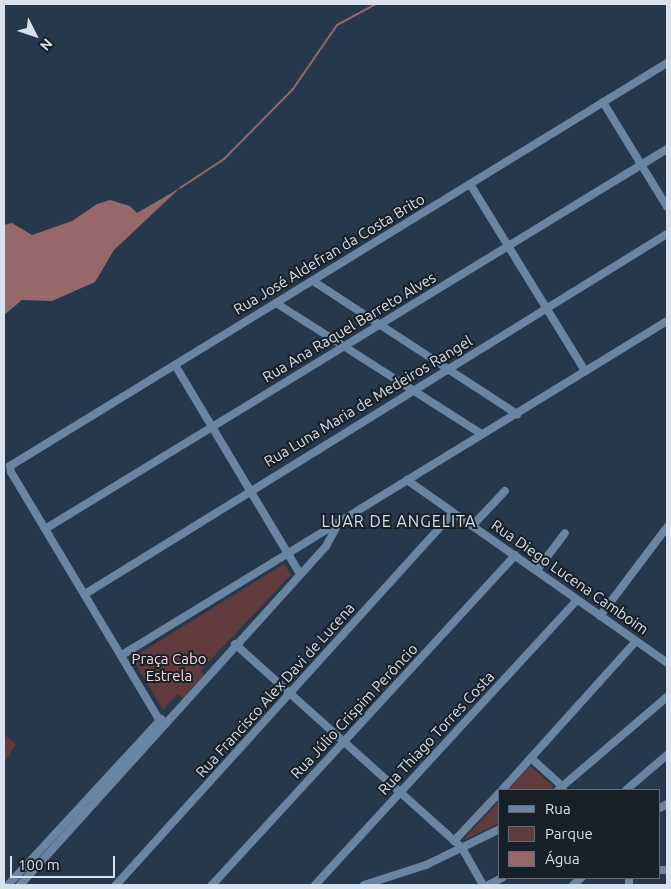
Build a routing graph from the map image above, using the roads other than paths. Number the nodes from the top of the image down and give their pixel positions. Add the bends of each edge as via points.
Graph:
1 (667, 62) edge
2 (603, 102) junction
3 (667, 149) edge
4 (641, 165) junction
5 (470, 184) junction
6 (667, 207) edge
7 (667, 234) edge
8 (507, 247) junction
9 (313, 281) junction
10 (276, 303) junction
11 (545, 308) junction
12 (667, 322) edge
13 (380, 324) junction
14 (344, 346) junction
15 (175, 364) junction
16 (448, 370) junction
17 (585, 371) junction
18 (412, 390) junction
19 (517, 414) junction
20 (212, 428) junction
21 (482, 434) junction
22 (406, 480) junction
23 (249, 490) junction
24 (504, 491) dead end
25 (454, 513) junction
26 (337, 526) junction
27 (472, 526) junction
28 (667, 527) edge
29 (45, 529) junction
30 (565, 533) dead end
31 (288, 554) junction
32 (515, 555) junction
33 (537, 570) junction
34 (300, 574) junction
35 (85, 594) junction
36 (577, 600) junction
37 (600, 616) junction
38 (636, 641) junction
39 (235, 644) junction
40 (122, 655) junction
41 (666, 661) edge
42 (290, 694) junction
43 (667, 697) edge
44 (161, 723) junction
45 (344, 743) junction
46 (667, 755) edge
47 (531, 758) junction
48 (560, 788) edge
49 (503, 789) edge
50 (627, 789) edge
51 (399, 794) junction
52 (498, 794) edge
53 (498, 830) edge
54 (454, 841) junction
55 (462, 848) junction
56 (500, 879) edge
57 (8, 885) edge
58 (20, 885) edge
59 (116, 885) edge
60 (212, 885) edge
61 (315, 885) edge
62 (364, 885) edge
63 (483, 885) edge
64 (488, 885) edge

1 - 2 street, Rua José Aldefran da Costa Brito
2 - 4 street
2 - 5 street, Rua José Aldefran da Costa Brito
3 - 4 street, Rua Ana Raquel Barreto Alves
4 - 6 street
4 - 8 street, Rua Ana Raquel Barreto Alves
5 - 8 street
5 - 9 street, Rua José Aldefran da Costa Brito
7 - 11 street, Rua Luna Maria de Medeiros Rangel
8 - 11 street
8 - 13 street, Rua Ana Raquel Barreto Alves
9 - 10 street, Rua José Aldefran da Costa Brito
9 - 13 street
10 - 14 street
10 - 15 street, Rua José Aldefran da Costa Brito
11 - 16 street, Rua Luna Maria de Medeiros Rangel
11 - 17 street
12 - 17 street
13 - 14 street, Rua Ana Raquel Barreto Alves
13 - 16 street
14 - 18 street
14 - 20 street, Rua Ana Raquel Barreto Alves
15 - 20 street
15 - 29 street, Rua José Aldefran da Costa Brito via 13,463 11,472
16 - 18 street, Rua Luna Maria de Medeiros Rangel
16 - 19 street
17 - 19 street
18 - 21 street
18 - 23 street, Rua Luna Maria de Medeiros Rangel
19 - 21 street
20 - 23 street
20 - 29 street, Rua Ana Raquel Barreto Alves
21 - 22 street
22 - 25 street, Rua Diego Lucena Camboim
22 - 26 street
23 - 31 street
23 - 35 street, Rua Luna Maria de Medeiros Rangel
24 - 27 street
25 - 27 street, Rua Diego Lucena Camboim
25 - 42 street, Rua Francisco Alex Davi de Lucena
26 - 31 street
26 - 34 street via 326,546
27 - 32 street, Rua Diego Lucena Camboim
28 - 37 street
29 - 35 street
30 - 33 street
31 - 34 street
31 - 40 street
32 - 33 street, Rua Diego Lucena Camboim
32 - 45 street, Rua Júlio Crispim Perôncio
33 - 36 street, Rua Diego Lucena Camboim
34 - 39 street
35 - 40 street
36 - 37 street, Rua Diego Lucena Camboim
36 - 51 street, Rua Thiago Torres Costa
37 - 38 street, Rua Diego Lucena Camboim
38 - 41 street, Rua Diego Lucena Camboim
38 - 47 street
39 - 42 street
39 - 44 street
40 - 44 street
42 - 45 street
42 - 59 street, Rua Francisco Alex Davi de Lucena
43 - 48 street
44 - 57 street
44 - 58 street
45 - 51 street
45 - 60 street, Rua Júlio Crispim Perôncio
46 - 50 street
47 - 48 street
47 - 49 street
51 - 54 street
51 - 61 street, Rua Thiago Torres Costa
52 - 54 street
53 - 55 street
54 - 55 street
55 - 62 street via 426,865
55 - 63 street
56 - 64 street

